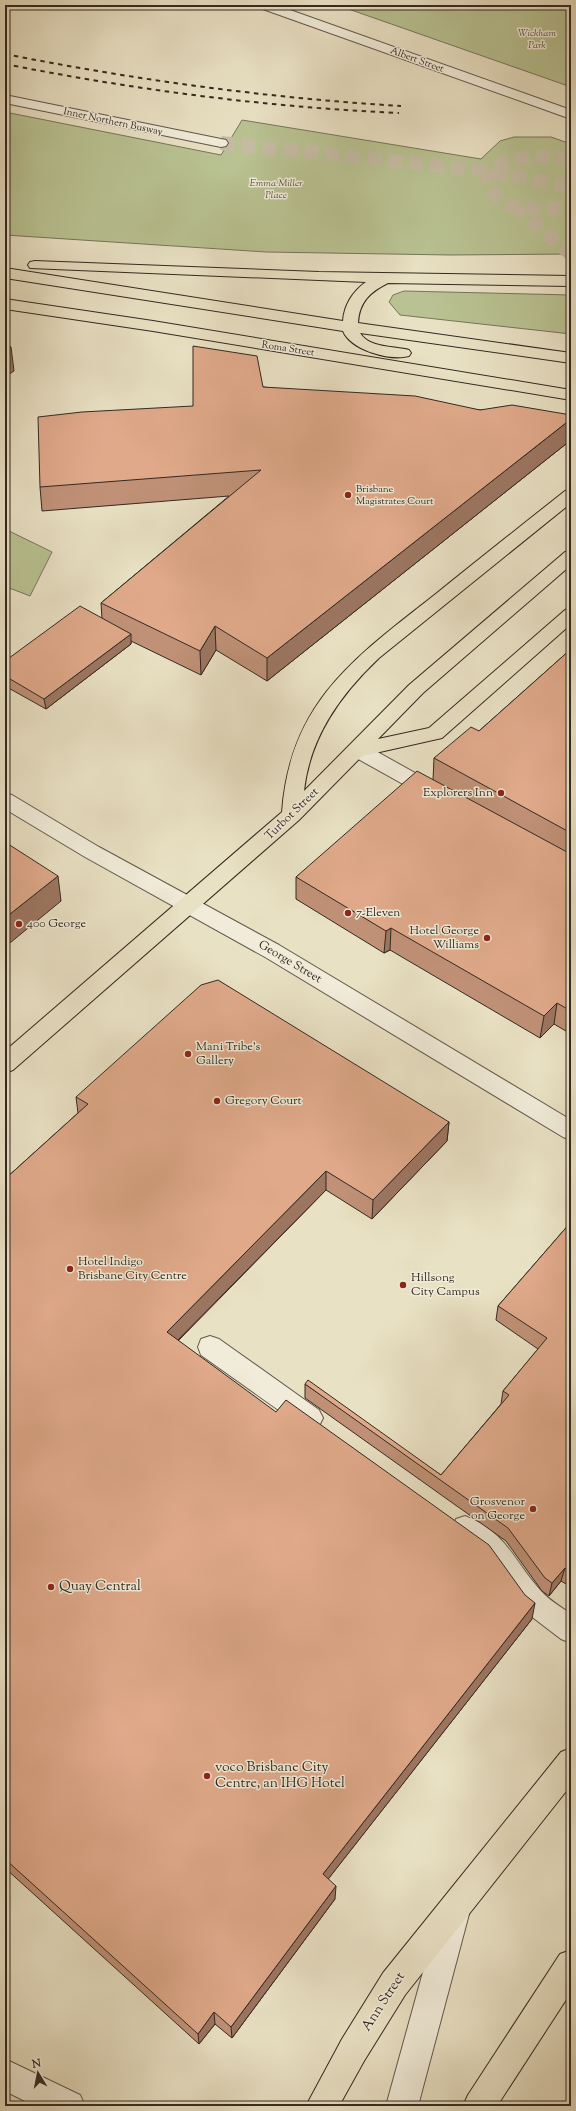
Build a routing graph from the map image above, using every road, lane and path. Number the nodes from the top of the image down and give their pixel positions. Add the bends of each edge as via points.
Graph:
1 (264, 5) edge
2 (5, 99) edge
3 (571, 115) edge
4 (221, 142) tunnel mouth
5 (5, 263) edge
6 (5, 273) edge
7 (384, 279) junction
8 (571, 281) edge
9 (5, 304) edge
10 (350, 327) junction
11 (571, 358) edge
12 (526, 388) junction
13 (571, 395) edge
14 (571, 495) edge
15 (571, 556) edge
16 (571, 614) edge
17 (358, 750) junction
18 (5, 800) edge
19 (449, 800) edge
20 (292, 815) junction
21 (190, 905) junction
22 (5, 1064) edge
23 (571, 1131) edge
24 (210, 1347) dead end
25 (327, 1430) edge
26 (444, 1514) edge
27 (571, 1630) edge
28 (571, 1762) edge
29 (457, 1905) junction
30 (571, 1965) edge
31 (5, 2075) edge
32 (69, 2106) edge
33 (322, 2106) edge
34 (402, 2106) edge
35 (479, 2106) edge

1 - 3 street, Albert Street
2 - 4 street, Inner Northern Busway via 140,128
5 - 7 main road via 160,272
6 - 10 main road
7 - 8 main road
7 - 10 main road via 366,290 355,301
9 - 12 main road, Roma Street
10 - 11 main road
10 - 12 main road via 353,337 364,344 483,367 504,375
12 - 13 main road, Roma Street
14 - 20 main road via 372,654 343,683 312,730 298,764
15 - 17 main road, Turbot Street via 416,689
16 - 17 main road via 435,733
17 - 19 street
17 - 20 main road, Turbot Street
18 - 21 street, George Street
20 - 21 main road, Turbot Street
21 - 22 main road, Turbot Street
21 - 23 street, George Street via 272,951
24 - 25 street
26 - 27 street via 496,1551 532,1602
28 - 29 main road, Ann Street
29 - 33 main road, Ann Street via 394,1984
29 - 34 street, Ann Street
30 - 35 main road
31 - 32 street

